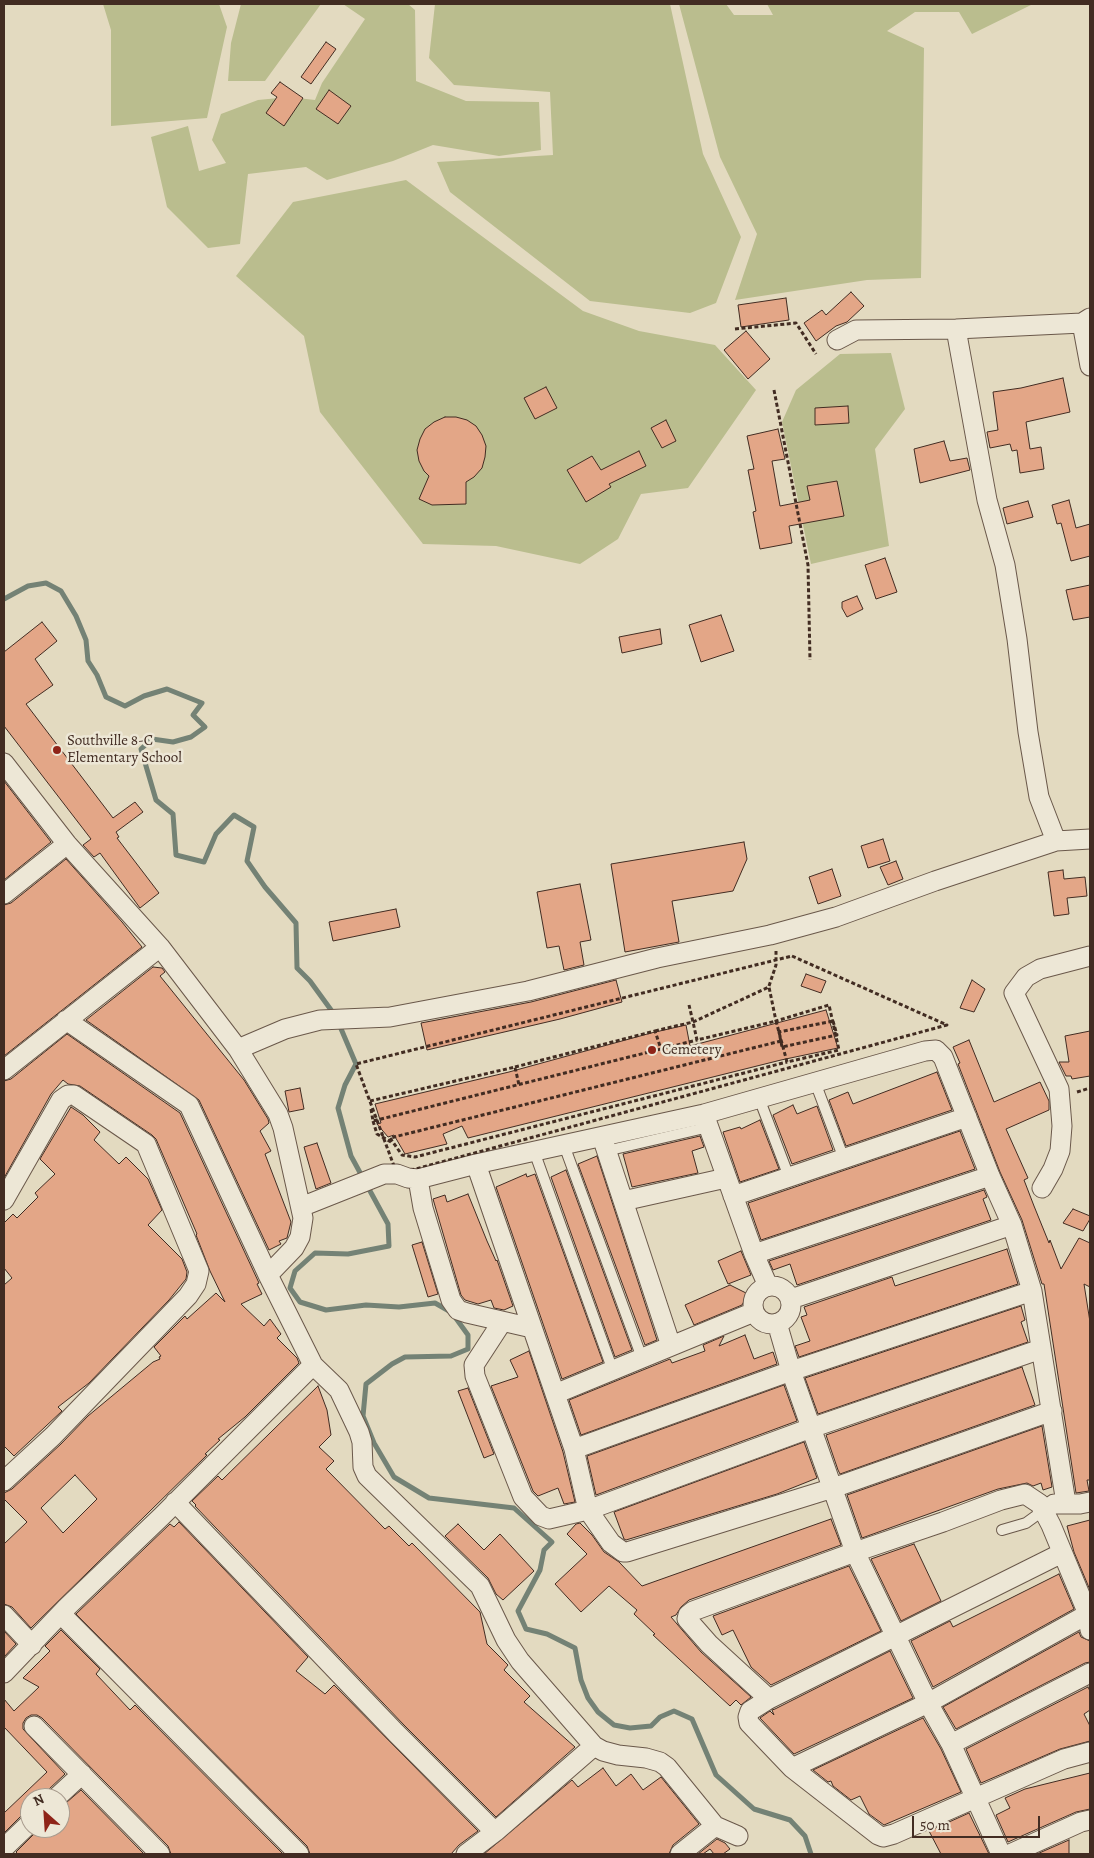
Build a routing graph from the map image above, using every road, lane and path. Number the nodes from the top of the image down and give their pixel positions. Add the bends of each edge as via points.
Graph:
1 (1086, 321) edge
2 (735, 329) dead end
3 (956, 329) junction
4 (837, 340) dead end
5 (816, 354) dead end
6 (1090, 366) edge
7 (774, 390) dead end
8 (810, 660) dead end
9 (4, 763) edge
10 (1090, 839) edge
11 (1056, 841) junction
12 (67, 844) junction
13 (4, 894) edge
14 (777, 933) junction
15 (160, 947) junction
16 (1090, 956) edge
17 (769, 986) junction
18 (688, 1005) dead end
19 (66, 1020) junction
20 (833, 1020) junction
21 (776, 1021) junction
22 (693, 1022) junction
23 (656, 1031) junction
24 (779, 1032) junction
25 (837, 1035) junction
26 (697, 1040) junction
27 (781, 1041) junction
28 (782, 1047) junction
29 (238, 1049) junction
30 (660, 1049) junction
31 (787, 1062) junction
32 (515, 1067) junction
33 (4, 1070) edge
34 (815, 1082) junction
35 (519, 1085) junction
36 (759, 1098) junction
37 (967, 1117) junction
38 (706, 1120) junction
39 (373, 1121) junction
40 (393, 1143) junction
41 (604, 1144) junction
42 (564, 1145) junction
43 (534, 1151) junction
44 (844, 1159) junction
45 (476, 1164) junction
46 (390, 1174) junction
47 (990, 1176) junction
48 (789, 1177) junction
49 (418, 1178) junction
50 (726, 1178) junction
51 (1042, 1188) dead end
52 (733, 1196) junction
53 (4, 1200) edge
54 (623, 1201) junction
55 (301, 1207) junction
56 (1012, 1225) junction
57 (754, 1254) junction
58 (268, 1275) junction
59 (768, 1286) junction
60 (1032, 1291) junction
61 (791, 1299) junction
62 (754, 1312) junction
63 (502, 1322) junction
64 (777, 1323) junction
65 (532, 1328) junction
66 (671, 1346) junction
67 (1041, 1349) junction
68 (642, 1358) junction
69 (313, 1365) junction
70 (613, 1371) junction
71 (791, 1371) junction
72 (555, 1394) junction
73 (1052, 1411) junction
74 (811, 1428) junction
75 (574, 1449) junction
76 (4, 1481) edge
77 (833, 1488) junction
78 (175, 1502) junction
79 (1090, 1502) edge
80 (1066, 1503) junction
81 (1040, 1504) junction
82 (588, 1510) junction
83 (1002, 1530) dead end
84 (855, 1552) junction
85 (1062, 1554) junction
86 (61, 1614) junction
87 (4, 1615) edge
88 (1089, 1622) edge
89 (896, 1636) junction
90 (32, 1645) junction
91 (4, 1672) edge
92 (1090, 1673) edge
93 (769, 1699) junction
94 (928, 1703) junction
95 (34, 1726) dead end
96 (951, 1744) junction
97 (594, 1746) junction
98 (1090, 1752) edge
99 (792, 1768) junction
100 (82, 1774) junction
101 (67, 1788) edge
102 (975, 1798) junction
103 (1090, 1820) edge
104 (715, 1826) junction
105 (495, 1832) junction
106 (20, 1833) edge
107 (738, 1836) dead end
108 (4, 1848) edge
109 (160, 1854) edge
110 (299, 1854) edge
111 (466, 1854) edge
112 (680, 1854) edge
113 (1001, 1854) edge
114 (1010, 1854) edge

1 - 3 street
1 - 6 street
2 - 5 path via 796,323
3 - 4 street via 856,330
3 - 11 street via 987,500 1005,565 1039,797
7 - 8 path via 808,565
9 - 12 street
10 - 11 street
11 - 14 street via 836,917
12 - 13 street
12 - 15 street
14 - 17 path via 776,966
14 - 29 street via 657,958 519,993 390,1017 320,1020 285,1029
15 - 19 street
15 - 29 street
16 - 51 street via 1040,969 1026,977 1014,993 1059,1089 1060,1151
17 - 21 path
17 - 22 path
18 - 22 path
19 - 33 street
19 - 58 street via 189,1105
20 - 21 path via 828,1005
20 - 24 path
20 - 25 path
21 - 24 path
21 - 26 path
22 - 23 path
22 - 26 path
23 - 30 path
23 - 32 path
24 - 27 path
25 - 28 path
25 - 31 path via 840,1050
26 - 30 path
27 - 28 path
27 - 40 path via 390,1138
28 - 31 path
29 - 55 street via 278,1114
30 - 35 path
31 - 40 path via 415,1157 402,1155
32 - 35 path
32 - 39 path via 370,1100
34 - 36 street
34 - 37 street via 936,1050 943,1057
34 - 44 lane
35 - 39 path
36 - 38 street
36 - 48 lane
37 - 44 street
37 - 47 street
38 - 41 street
38 - 50 street
39 - 40 path via 377,1134
41 - 42 street
41 - 54 street
42 - 43 street
42 - 68 lane
43 - 45 street
43 - 70 lane
44 - 48 street
45 - 49 street
45 - 65 street
46 - 46 path via 356,1064 792,956 947,1025
46 - 49 street
46 - 55 street
47 - 56 street
47 - 57 street
48 - 52 street
49 - 63 street via 423,1208 451,1300 458,1310
50 - 52 street
50 - 54 street
52 - 57 street
53 - 76 street via 61,1100 74,1095 146,1144 200,1271 188,1296 53,1436
54 - 66 street
55 - 58 street via 300,1237
56 - 60 street
56 - 61 street
57 - 59 street
58 - 69 street
59 - 61 street via 782,1288
59 - 62 street via 755,1296
60 - 67 street
60 - 71 street
61 - 64 street via 789,1314
62 - 64 street via 764,1322
62 - 66 street
63 - 65 street
63 - 82 street via 474,1370 523,1498 541,1516 549,1519
64 - 71 street
65 - 72 street
66 - 68 street
67 - 73 street
67 - 74 street
68 - 70 street
69 - 78 street
69 - 97 street via 339,1390 359,1432 367,1476 480,1586 515,1654
70 - 72 street
71 - 74 street
71 - 75 street
72 - 75 street
73 - 77 street
73 - 80 street
74 - 77 street
74 - 82 street
75 - 82 street
77 - 82 street via 627,1552 611,1543
77 - 84 street
78 - 86 street
78 - 105 street
79 - 80 street
80 - 81 street
81 - 83 lane via 1037,1515 1026,1523
81 - 84 street via 1025,1494 1001,1500
81 - 85 street
84 - 89 street
84 - 93 street via 688,1615 687,1619 709,1644
85 - 88 street
85 - 89 street
86 - 90 street
86 - 110 street
87 - 90 street
88 - 94 street
89 - 93 street
89 - 94 street
90 - 91 street
92 - 96 street
93 - 99 street via 750,1711 749,1723
94 - 96 street
94 - 99 street
95 - 100 street
96 - 102 street
97 - 104 street via 618,1755 660,1762
97 - 105 street
98 - 102 street via 1064,1759
99 - 102 street via 883,1837
100 - 101 street
100 - 109 street
102 - 113 street
103 - 114 street
104 - 107 street
104 - 112 street
105 - 111 street
106 - 108 street

